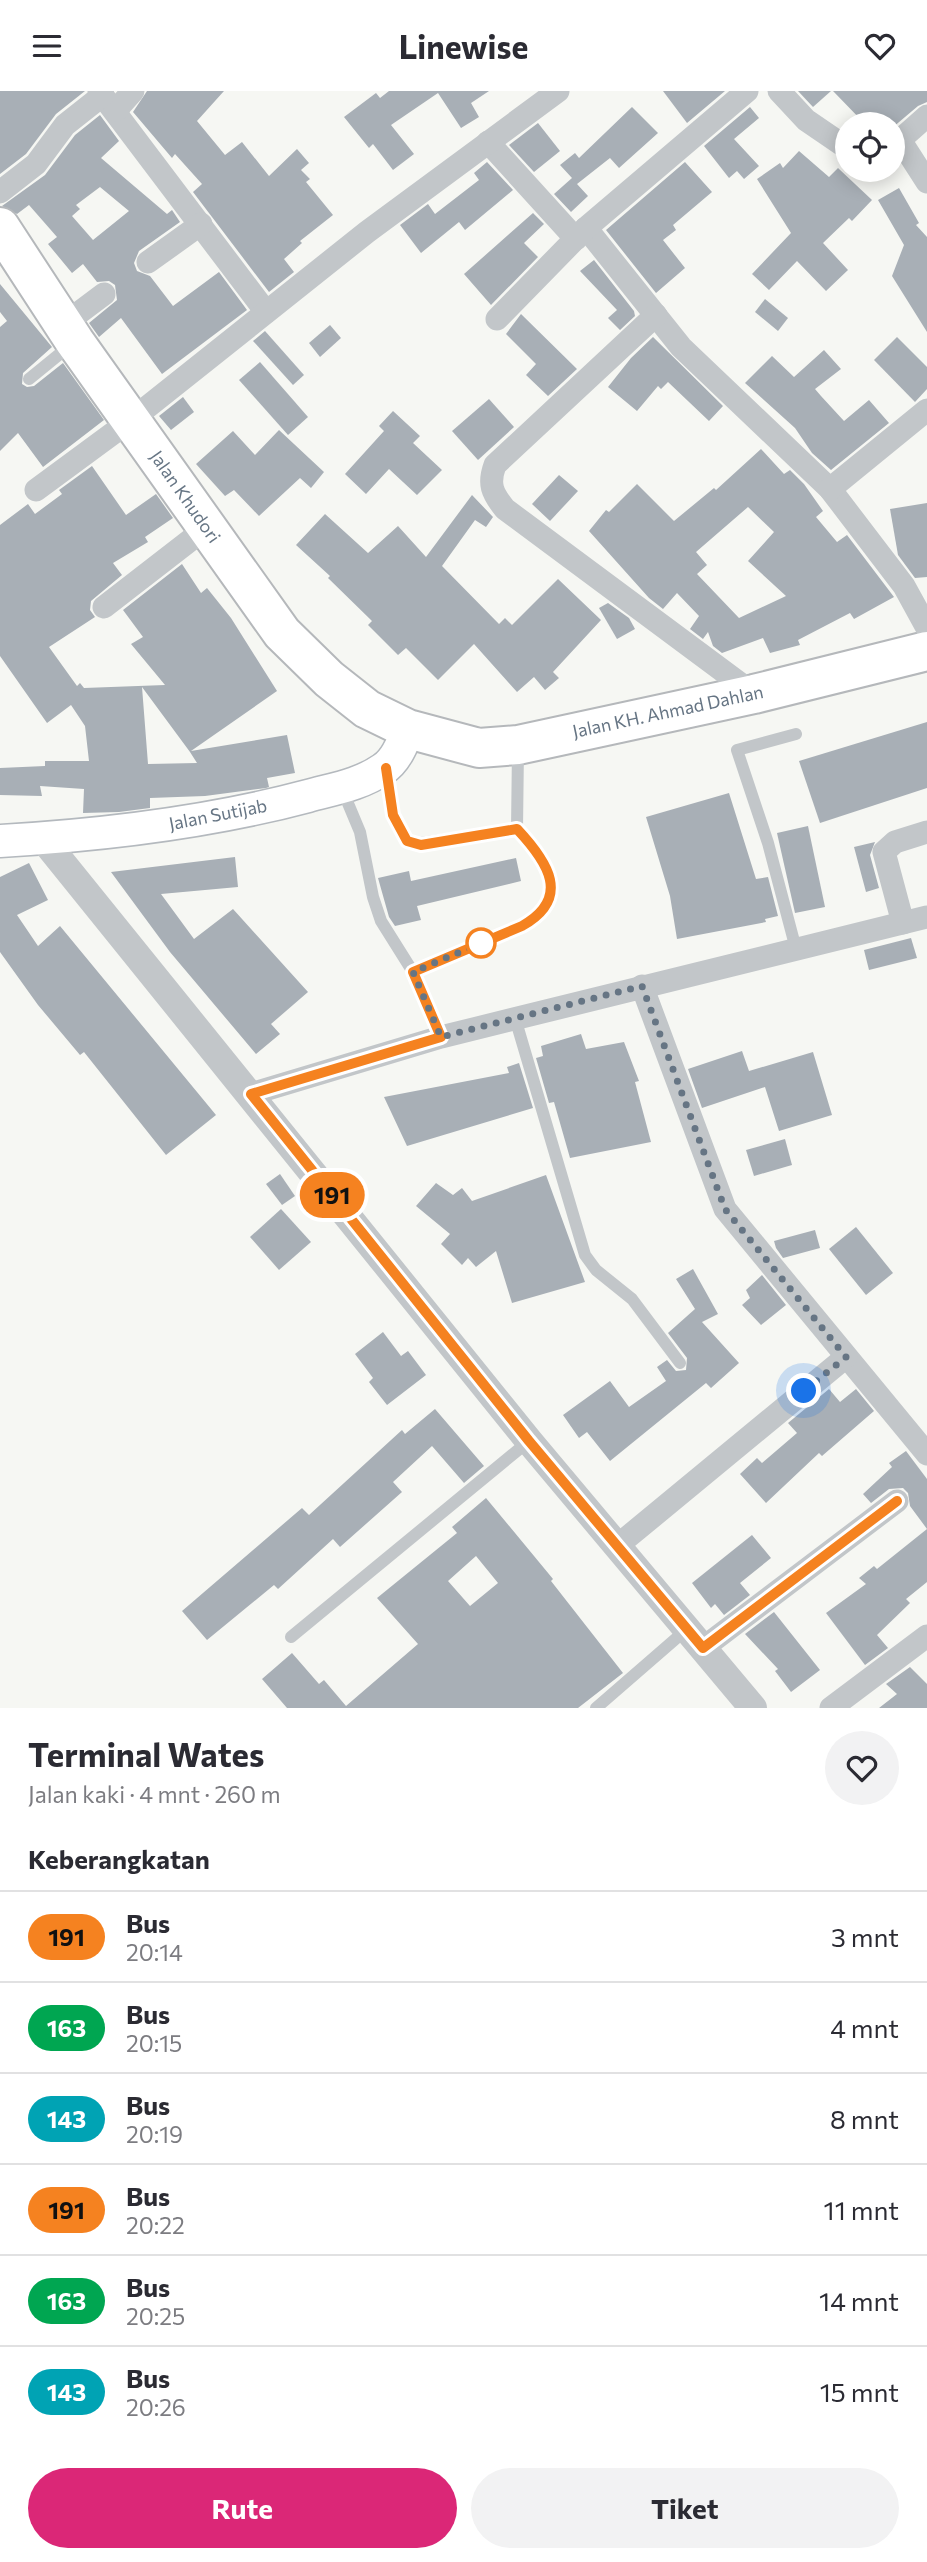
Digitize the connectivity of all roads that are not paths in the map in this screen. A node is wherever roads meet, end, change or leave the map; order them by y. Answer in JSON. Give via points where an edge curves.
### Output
{"nodes":[{"id":1,"x":133,"y":91,"type":"edge"},
{"id":2,"x":558,"y":91,"type":"edge"},
{"id":3,"x":747,"y":91,"type":"edge"},
{"id":4,"x":779,"y":91,"type":"edge"},
{"id":5,"x":106,"y":99,"type":"edge"},
{"id":6,"x":927,"y":115,"type":"edge"},
{"id":7,"x":905,"y":136,"type":"edge"},
{"id":8,"x":835,"y":140,"type":"edge"},
{"id":9,"x":488,"y":142,"type":"junction"},
{"id":10,"x":905,"y":155,"type":"edge"},
{"id":11,"x":927,"y":182,"type":"edge"},
{"id":12,"x":0,"y":192,"type":"edge"},
{"id":13,"x":201,"y":224,"type":"junction"},
{"id":14,"x":581,"y":234,"type":"junction"},
{"id":15,"x":5,"y":246,"type":"edge"},
{"id":16,"x":148,"y":261,"type":"dead end"},
{"id":17,"x":104,"y":294,"type":"dead end"},
{"id":18,"x":266,"y":312,"type":"junction"},
{"id":19,"x":656,"y":315,"type":"junction"},
{"id":20,"x":497,"y":319,"type":"dead end"},
{"id":21,"x":69,"y":333,"type":"junction"},
{"id":22,"x":29,"y":379,"type":"dead end"},
{"id":23,"x":927,"y":410,"type":"edge"},
{"id":24,"x":131,"y":420,"type":"junction"},
{"id":25,"x":830,"y":489,"type":"junction"},
{"id":26,"x":36,"y":490,"type":"dead end"},
{"id":27,"x":206,"y":528,"type":"junction"},
{"id":28,"x":104,"y":607,"type":"dead end"},
{"id":29,"x":927,"y":628,"type":"edge"},
{"id":30,"x":927,"y":651,"type":"edge"},
{"id":31,"x":754,"y":694,"type":"junction"},
{"id":32,"x":408,"y":729,"type":"junction"},
{"id":33,"x":796,"y":734,"type":"dead end"},
{"id":34,"x":518,"y":745,"type":"junction"},
{"id":35,"x":386,"y":768,"type":"junction"},
{"id":36,"x":342,"y":787,"type":"junction"},
{"id":37,"x":517,"y":829,"type":"junction"},
{"id":38,"x":927,"y":832,"type":"edge"},
{"id":39,"x":43,"y":839,"type":"junction"},
{"id":40,"x":0,"y":841,"type":"edge"},
{"id":41,"x":927,"y":917,"type":"edge"},
{"id":42,"x":902,"y":923,"type":"junction"},
{"id":43,"x":796,"y":949,"type":"junction"},
{"id":44,"x":413,"y":972,"type":"junction"},
{"id":45,"x":642,"y":986,"type":"junction"},
{"id":46,"x":515,"y":1018,"type":"junction"},
{"id":47,"x":441,"y":1037,"type":"junction"},
{"id":48,"x":251,"y":1094,"type":"junction"},
{"id":49,"x":846,"y":1357,"type":"junction"},
{"id":50,"x":680,"y":1363,"type":"dead end"},
{"id":51,"x":529,"y":1441,"type":"junction"},
{"id":52,"x":927,"y":1454,"type":"edge"},
{"id":53,"x":897,"y":1501,"type":"dead end"},
{"id":54,"x":618,"y":1546,"type":"junction"},
{"id":55,"x":927,"y":1636,"type":"edge"},
{"id":56,"x":291,"y":1637,"type":"dead end"},
{"id":57,"x":695,"y":1639,"type":"junction"},
{"id":58,"x":596,"y":1708,"type":"edge"},
{"id":59,"x":753,"y":1708,"type":"edge"},
{"id":60,"x":831,"y":1708,"type":"edge"}],
"edges":[{"from":1,"to":5,"type":"street"},
{"from":2,"to":9,"type":"street"},
{"from":3,"to":14,"type":"street"},
{"from":4,"to":8,"type":"street","via":[[806,120]]},
{"from":5,"to":12,"type":"street","via":[[65,125],[36,164]]},
{"from":5,"to":13,"type":"street"},
{"from":6,"to":7,"type":"street"},
{"from":9,"to":14,"type":"street"},
{"from":9,"to":18,"type":"street"},
{"from":10,"to":11,"type":"street"},
{"from":13,"to":16,"type":"street"},
{"from":13,"to":18,"type":"street"},
{"from":14,"to":19,"type":"street"},
{"from":14,"to":20,"type":"street"},
{"from":15,"to":21,"type":"highway","name":"Jalan Khudori"},
{"from":17,"to":21,"type":"street"},
{"from":18,"to":24,"type":"street"},
{"from":19,"to":25,"type":"street","via":[[681,347]]},
{"from":19,"to":31,"type":"street","via":[[495,465],[493,494],[505,509]]},
{"from":21,"to":22,"type":"lane"},
{"from":21,"to":24,"type":"highway","name":"Jalan Khudori"},
{"from":23,"to":25,"type":"street"},
{"from":24,"to":26,"type":"street"},
{"from":24,"to":27,"type":"highway","name":"Jalan Khudori"},
{"from":25,"to":29,"type":"street","via":[[904,586]]},
{"from":27,"to":28,"type":"street"},
{"from":27,"to":32,"type":"highway","name":"Jalan Khudori","via":[[282,633],[367,709]]},
{"from":30,"to":31,"type":"highway","name":"Jalan KH. Ahmad Dahlan"},
{"from":31,"to":34,"type":"highway","name":"Jalan KH. Ahmad Dahlan"},
{"from":32,"to":34,"type":"highway","name":"Jalan KH. Ahmad Dahlan","via":[[479,748]]},
{"from":32,"to":35,"type":"main road"},
{"from":33,"to":43,"type":"lane","via":[[737,750]]},
{"from":34,"to":37,"type":"lane"},
{"from":35,"to":36,"type":"main road","name":"Jalan Sutijab"},
{"from":35,"to":37,"type":"lane","via":[[397,826],[414,844]]},
{"from":36,"to":39,"type":"main road","name":"Jalan Sutijab","via":[[249,811],[157,827]]},
{"from":36,"to":44,"type":"lane","via":[[360,832],[382,921]]},
{"from":37,"to":44,"type":"lane","via":[[536,849],[547,870],[552,888],[548,906],[522,926]]},
{"from":38,"to":42,"type":"street","via":[[895,842],[884,852]]},
{"from":39,"to":40,"type":"main road","name":"Jalan Sutijab"},
{"from":39,"to":48,"type":"street"},
{"from":41,"to":42,"type":"street"},
{"from":42,"to":43,"type":"street"},
{"from":43,"to":45,"type":"street"},
{"from":44,"to":47,"type":"lane"},
{"from":45,"to":46,"type":"street"},
{"from":45,"to":49,"type":"street","via":[[725,1209]]},
{"from":46,"to":47,"type":"street"},
{"from":46,"to":50,"type":"lane","via":[[585,1255],[632,1299]]},
{"from":47,"to":48,"type":"street"},
{"from":48,"to":51,"type":"street"},
{"from":49,"to":52,"type":"street"},
{"from":49,"to":54,"type":"street"},
{"from":51,"to":54,"type":"street"},
{"from":51,"to":56,"type":"lane"},
{"from":53,"to":57,"type":"street"},
{"from":54,"to":57,"type":"street"},
{"from":55,"to":60,"type":"street"},
{"from":57,"to":58,"type":"lane"},
{"from":57,"to":59,"type":"street"}]}
